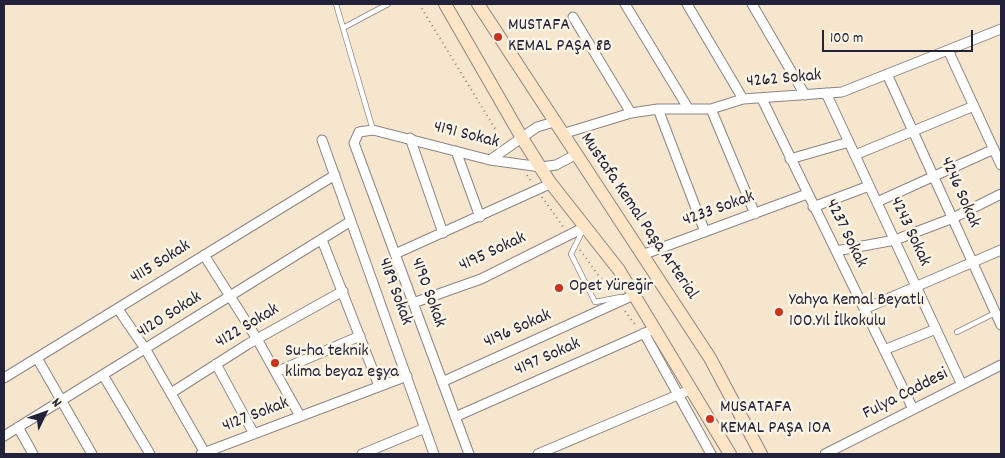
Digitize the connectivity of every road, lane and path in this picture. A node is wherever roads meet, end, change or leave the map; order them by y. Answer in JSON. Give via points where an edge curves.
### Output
{"nodes":[{"id":1,"x":336,"y":4,"type":"edge"},
{"id":2,"x":388,"y":4,"type":"edge"},
{"id":3,"x":446,"y":4,"type":"edge"},
{"id":4,"x":478,"y":4,"type":"edge"},
{"id":5,"x":625,"y":4,"type":"edge"},
{"id":6,"x":687,"y":4,"type":"edge"},
{"id":7,"x":752,"y":4,"type":"edge"},
{"id":8,"x":573,"y":17,"type":"dead end"},
{"id":9,"x":343,"y":28,"type":"junction"},
{"id":10,"x":1001,"y":30,"type":"edge"},
{"id":11,"x":948,"y":50,"type":"junction"},
{"id":12,"x":887,"y":74,"type":"junction"},
{"id":13,"x":826,"y":93,"type":"junction"},
{"id":14,"x":805,"y":95,"type":"junction"},
{"id":15,"x":743,"y":99,"type":"junction"},
{"id":16,"x":762,"y":99,"type":"junction"},
{"id":17,"x":974,"y":106,"type":"junction"},
{"id":18,"x":688,"y":108,"type":"junction"},
{"id":19,"x":658,"y":109,"type":"junction"},
{"id":20,"x":711,"y":109,"type":"junction"},
{"id":21,"x":631,"y":113,"type":"junction"},
{"id":22,"x":554,"y":122,"type":"junction"},
{"id":23,"x":373,"y":130,"type":"junction"},
{"id":24,"x":914,"y":132,"type":"junction"},
{"id":25,"x":562,"y":134,"type":"junction"},
{"id":26,"x":410,"y":138,"type":"junction"},
{"id":27,"x":522,"y":138,"type":"junction"},
{"id":28,"x":322,"y":140,"type":"dead end"},
{"id":29,"x":849,"y":142,"type":"junction"},
{"id":30,"x":994,"y":149,"type":"junction"},
{"id":31,"x":456,"y":151,"type":"junction"},
{"id":32,"x":575,"y":155,"type":"junction"},
{"id":33,"x":855,"y":155,"type":"junction"},
{"id":34,"x":790,"y":159,"type":"junction"},
{"id":35,"x":490,"y":160,"type":"junction"},
{"id":36,"x":1001,"y":165,"type":"edge"},
{"id":37,"x":541,"y":167,"type":"junction"},
{"id":38,"x":335,"y":175,"type":"junction"},
{"id":39,"x":933,"y":175,"type":"junction"},
{"id":40,"x":552,"y":184,"type":"junction"},
{"id":41,"x":869,"y":186,"type":"junction"},
{"id":42,"x":807,"y":194,"type":"junction"},
{"id":43,"x":1001,"y":194,"type":"edge"},
{"id":44,"x":877,"y":202,"type":"junction"},
{"id":45,"x":814,"y":207,"type":"junction"},
{"id":46,"x":755,"y":214,"type":"junction"},
{"id":47,"x":480,"y":217,"type":"junction"},
{"id":48,"x":952,"y":218,"type":"junction"},
{"id":49,"x":352,"y":222,"type":"junction"},
{"id":50,"x":585,"y":226,"type":"junction"},
{"id":51,"x":705,"y":232,"type":"junction"},
{"id":52,"x":443,"y":233,"type":"junction"},
{"id":53,"x":322,"y":240,"type":"junction"},
{"id":54,"x":895,"y":240,"type":"junction"},
{"id":55,"x":1001,"y":250,"type":"edge"},
{"id":56,"x":836,"y":251,"type":"junction"},
{"id":57,"x":395,"y":254,"type":"junction"},
{"id":58,"x":204,"y":255,"type":"junction"},
{"id":59,"x":642,"y":255,"type":"junction"},
{"id":60,"x":973,"y":262,"type":"junction"},
{"id":61,"x":916,"y":286,"type":"junction"},
{"id":62,"x":343,"y":291,"type":"junction"},
{"id":63,"x":634,"y":295,"type":"junction"},
{"id":64,"x":231,"y":297,"type":"junction"},
{"id":65,"x":413,"y":303,"type":"junction"},
{"id":66,"x":118,"y":309,"type":"junction"},
{"id":67,"x":864,"y":309,"type":"junction"},
{"id":68,"x":998,"y":312,"type":"edge"},
{"id":69,"x":1001,"y":325,"type":"edge"},
{"id":70,"x":936,"y":329,"type":"junction"},
{"id":71,"x":649,"y":331,"type":"junction"},
{"id":72,"x":957,"y":332,"type":"dead end"},
{"id":73,"x":360,"y":336,"type":"junction"},
{"id":74,"x":257,"y":339,"type":"junction"},
{"id":75,"x":146,"y":350,"type":"junction"},
{"id":76,"x":884,"y":350,"type":"junction"},
{"id":77,"x":37,"y":358,"type":"junction"},
{"id":78,"x":216,"y":364,"type":"junction"},
{"id":79,"x":1001,"y":365,"type":"edge"},
{"id":80,"x":276,"y":372,"type":"junction"},
{"id":81,"x":104,"y":375,"type":"junction"},
{"id":82,"x":407,"y":376,"type":"junction"},
{"id":83,"x":4,"y":378,"type":"edge"},
{"id":84,"x":442,"y":382,"type":"junction"},
{"id":85,"x":962,"y":385,"type":"junction"},
{"id":86,"x":379,"y":386,"type":"junction"},
{"id":87,"x":692,"y":389,"type":"junction"},
{"id":88,"x":171,"y":393,"type":"junction"},
{"id":89,"x":678,"y":395,"type":"junction"},
{"id":90,"x":61,"y":401,"type":"junction"},
{"id":91,"x":913,"y":409,"type":"junction"},
{"id":92,"x":300,"y":416,"type":"junction"},
{"id":93,"x":455,"y":417,"type":"junction"},
{"id":94,"x":18,"y":427,"type":"junction"},
{"id":95,"x":425,"y":428,"type":"junction"},
{"id":96,"x":254,"y":434,"type":"junction"},
{"id":97,"x":4,"y":436,"type":"edge"},
{"id":98,"x":728,"y":450,"type":"edge"},
{"id":99,"x":203,"y":453,"type":"edge"},
{"id":100,"x":34,"y":454,"type":"edge"},
{"id":101,"x":92,"y":454,"type":"edge"},
{"id":102,"x":150,"y":454,"type":"edge"},
{"id":103,"x":362,"y":454,"type":"edge"},
{"id":104,"x":434,"y":454,"type":"edge"},
{"id":105,"x":469,"y":454,"type":"edge"},
{"id":106,"x":538,"y":454,"type":"edge"},
{"id":107,"x":710,"y":454,"type":"edge"},
{"id":108,"x":761,"y":454,"type":"edge"},
{"id":109,"x":824,"y":454,"type":"edge"}],
"edges":[{"from":1,"to":9,"type":"lane"},
{"from":2,"to":9,"type":"lane"},
{"from":3,"to":27,"type":"main road"},
{"from":4,"to":22,"type":"main road","name":"Mustafa Kemal Paşa Arterial"},
{"from":5,"to":18,"type":"street"},
{"from":6,"to":15,"type":"street"},
{"from":7,"to":14,"type":"street"},
{"from":8,"to":21,"type":"street"},
{"from":9,"to":23,"type":"lane"},
{"from":10,"to":11,"type":"street","name":"4262 Sokak"},
{"from":11,"to":12,"type":"street","name":"4262 Sokak"},
{"from":11,"to":17,"type":"street"},
{"from":12,"to":13,"type":"street","name":"4262 Sokak","via":[[842,92]]},
{"from":12,"to":24,"type":"street","name":"4246 Sokak"},
{"from":13,"to":14,"type":"street","name":"4262 Sokak"},
{"from":13,"to":29,"type":"street","name":"4243 Sokak"},
{"from":14,"to":16,"type":"street","name":"4262 Sokak"},
{"from":15,"to":16,"type":"street","name":"4262 Sokak"},
{"from":15,"to":20,"type":"street","name":"4262 Sokak"},
{"from":16,"to":34,"type":"street","name":"4237 Sokak"},
{"from":17,"to":24,"type":"street"},
{"from":17,"to":30,"type":"street"},
{"from":18,"to":19,"type":"street","name":"4262 Sokak"},
{"from":18,"to":20,"type":"street","name":"4262 Sokak"},
{"from":19,"to":21,"type":"street","name":"4262 Sokak"},
{"from":19,"to":51,"type":"street"},
{"from":20,"to":46,"type":"street"},
{"from":21,"to":25,"type":"street","name":"4262 Sokak"},
{"from":22,"to":25,"type":"main road","name":"Mustafa Kemal Paşa Arterial"},
{"from":22,"to":27,"type":"street","via":[[537,127]]},
{"from":23,"to":26,"type":"street","name":"4191 Sokak"},
{"from":23,"to":57,"type":"street","name":"4190 Sokak","via":[[359,132],[354,143]]},
{"from":24,"to":33,"type":"street"},
{"from":24,"to":39,"type":"street","name":"4246 Sokak"},
{"from":25,"to":32,"type":"main road","name":"Mustafa Kemal Paşa Arterial"},
{"from":26,"to":31,"type":"street","name":"4191 Sokak"},
{"from":26,"to":52,"type":"street"},
{"from":27,"to":35,"type":"street"},
{"from":27,"to":37,"type":"main road"},
{"from":28,"to":38,"type":"street","name":"4189 Sokak"},
{"from":29,"to":33,"type":"street","name":"4243 Sokak"},
{"from":29,"to":34,"type":"street"},
{"from":30,"to":36,"type":"street"},
{"from":30,"to":39,"type":"street"},
{"from":31,"to":35,"type":"street","name":"4191 Sokak"},
{"from":31,"to":47,"type":"street"},
{"from":32,"to":37,"type":"street","name":"4191 Sokak","via":[[556,165]]},
{"from":32,"to":59,"type":"main road","name":"Mustafa Kemal Paşa Arterial"},
{"from":33,"to":41,"type":"street","name":"4243 Sokak"},
{"from":34,"to":42,"type":"street","name":"4237 Sokak"},
{"from":35,"to":37,"type":"street","name":"4191 Sokak"},
{"from":37,"to":40,"type":"main road"},
{"from":38,"to":49,"type":"street","name":"4189 Sokak"},
{"from":38,"to":58,"type":"street","name":"4115 Sokak"},
{"from":39,"to":44,"type":"street"},
{"from":39,"to":48,"type":"street","name":"4246 Sokak"},
{"from":40,"to":47,"type":"street"},
{"from":40,"to":50,"type":"main road"},
{"from":41,"to":44,"type":"street","name":"4243 Sokak"},
{"from":41,"to":45,"type":"street"},
{"from":42,"to":45,"type":"street","name":"4237 Sokak"},
{"from":42,"to":46,"type":"street","name":"4233 Sokak"},
{"from":43,"to":48,"type":"street"},
{"from":44,"to":54,"type":"street","name":"4243 Sokak"},
{"from":45,"to":56,"type":"street","name":"4237 Sokak"},
{"from":46,"to":51,"type":"street","name":"4233 Sokak"},
{"from":47,"to":52,"type":"street"},
{"from":48,"to":54,"type":"street"},
{"from":48,"to":60,"type":"street","name":"4246 Sokak"},
{"from":49,"to":53,"type":"street","name":"4120 Sokak"},
{"from":49,"to":82,"type":"street","name":"4189 Sokak"},
{"from":50,"to":63,"type":"main road"},
{"from":50,"to":63,"type":"lane","via":[[571,254],[596,302]]},
{"from":50,"to":65,"type":"street","name":"4195 Sokak","via":[[481,279]]},
{"from":51,"to":59,"type":"street","name":"4233 Sokak"},
{"from":52,"to":57,"type":"street"},
{"from":53,"to":62,"type":"street"},
{"from":53,"to":64,"type":"street","name":"4120 Sokak"},
{"from":54,"to":56,"type":"street"},
{"from":54,"to":61,"type":"street","name":"4243 Sokak"},
{"from":55,"to":60,"type":"street"},
{"from":56,"to":67,"type":"street","name":"4237 Sokak"},
{"from":57,"to":65,"type":"street","name":"4190 Sokak"},
{"from":58,"to":64,"type":"street"},
{"from":58,"to":66,"type":"street","name":"4115 Sokak"},
{"from":59,"to":108,"type":"main road","name":"Mustafa Kemal Paşa Arterial","via":[[710,358]]},
{"from":60,"to":61,"type":"street"},
{"from":60,"to":68,"type":"street","name":"4246 Sokak"},
{"from":61,"to":67,"type":"street"},
{"from":61,"to":70,"type":"street","name":"4243 Sokak"},
{"from":62,"to":73,"type":"street"},
{"from":62,"to":74,"type":"street","name":"4122 Sokak"},
{"from":63,"to":71,"type":"main road"},
{"from":63,"to":84,"type":"street","name":"4196 Sokak"},
{"from":64,"to":74,"type":"street"},
{"from":64,"to":75,"type":"street","name":"4120 Sokak"},
{"from":65,"to":84,"type":"street","name":"4190 Sokak"},
{"from":66,"to":75,"type":"street"},
{"from":66,"to":77,"type":"street","name":"4115 Sokak"},
{"from":67,"to":76,"type":"street","name":"4237 Sokak"},
{"from":68,"to":69,"type":"street","name":"4246 Sokak"},
{"from":68,"to":72,"type":"lane"},
{"from":70,"to":76,"type":"street"},
{"from":70,"to":85,"type":"street","name":"4243 Sokak"},
{"from":71,"to":87,"type":"main road"},
{"from":71,"to":89,"type":"street"},
{"from":71,"to":93,"type":"street","name":"4197 Sokak"},
{"from":73,"to":80,"type":"street"},
{"from":73,"to":86,"type":"street"},
{"from":74,"to":78,"type":"street","name":"4122 Sokak"},
{"from":74,"to":80,"type":"street"},
{"from":75,"to":81,"type":"street","name":"4120 Sokak"},
{"from":75,"to":88,"type":"street"},
{"from":76,"to":91,"type":"street","name":"4237 Sokak"},
{"from":77,"to":83,"type":"street","name":"4115 Sokak"},
{"from":77,"to":90,"type":"street"},
{"from":78,"to":88,"type":"street","name":"4122 Sokak"},
{"from":78,"to":96,"type":"street"},
{"from":79,"to":85,"type":"street","name":"Fulya Caddesi"},
{"from":80,"to":92,"type":"street"},
{"from":81,"to":90,"type":"street","name":"4120 Sokak"},
{"from":81,"to":102,"type":"street"},
{"from":82,"to":86,"type":"street","name":"4127 Sokak"},
{"from":82,"to":95,"type":"street","name":"4189 Sokak"},
{"from":84,"to":93,"type":"street","name":"4190 Sokak"},
{"from":85,"to":91,"type":"street","name":"Fulya Caddesi"},
{"from":86,"to":92,"type":"street","name":"4127 Sokak"},
{"from":87,"to":89,"type":"street"},
{"from":87,"to":98,"type":"main road"},
{"from":88,"to":99,"type":"street"},
{"from":89,"to":106,"type":"street"},
{"from":89,"to":107,"type":"street"},
{"from":90,"to":94,"type":"street","name":"4120 Sokak"},
{"from":90,"to":101,"type":"street"},
{"from":91,"to":109,"type":"street","name":"Fulya Caddesi"},
{"from":92,"to":96,"type":"street","name":"4127 Sokak"},
{"from":93,"to":105,"type":"street","name":"4190 Sokak"},
{"from":94,"to":97,"type":"street","name":"4120 Sokak"},
{"from":94,"to":100,"type":"street"},
{"from":95,"to":103,"type":"street"},
{"from":95,"to":104,"type":"street","name":"4189 Sokak"},
{"from":96,"to":99,"type":"street","name":"4127 Sokak"},
{"from":98,"to":107,"type":"street"}]}
